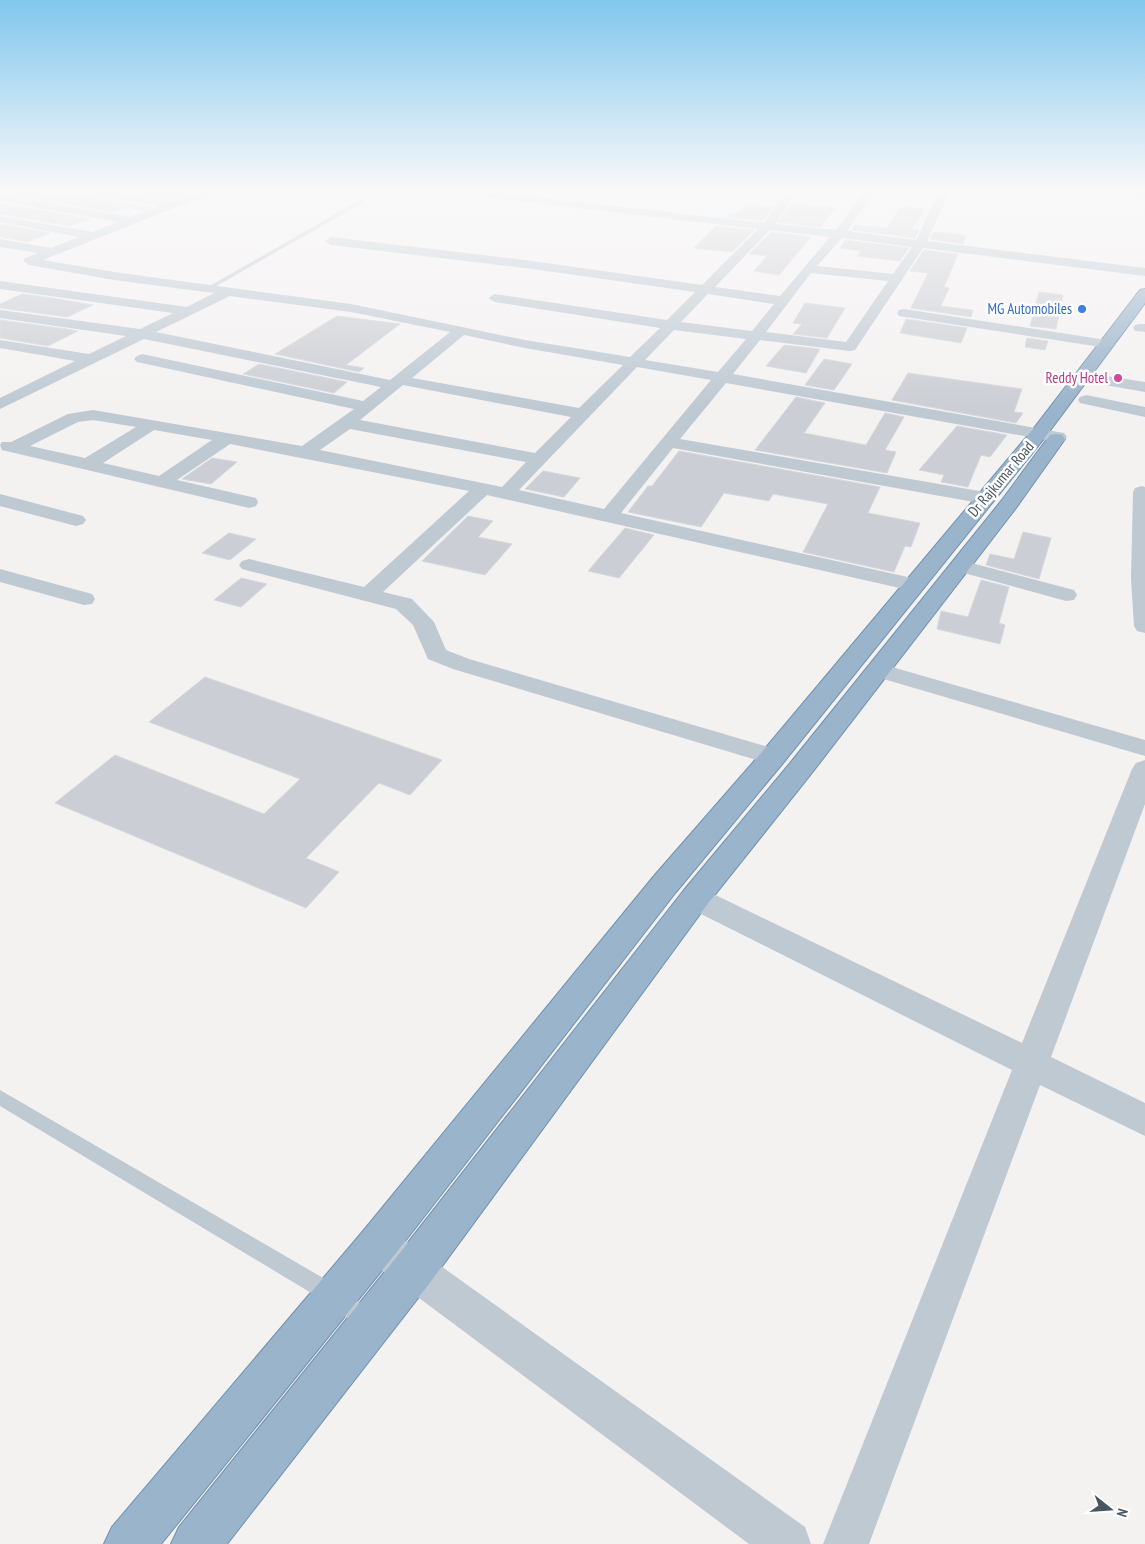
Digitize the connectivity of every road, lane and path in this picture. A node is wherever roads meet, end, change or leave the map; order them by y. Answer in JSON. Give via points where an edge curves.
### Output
{"nodes":[{"id":1,"x":34,"y":262,"type":"edge"},
{"id":2,"x":255,"y":262,"type":"edge"},
{"id":3,"x":509,"y":262,"type":"edge"},
{"id":4,"x":732,"y":262,"type":"edge"},
{"id":5,"x":813,"y":262,"type":"edge"},
{"id":6,"x":908,"y":262,"type":"edge"},
{"id":7,"x":1065,"y":262,"type":"edge"},
{"id":8,"x":27,"y":266,"type":"junction"},
{"id":9,"x":808,"y":268,"type":"junction"},
{"id":10,"x":1145,"y":272,"type":"edge"},
{"id":11,"x":897,"y":278,"type":"junction"},
{"id":12,"x":0,"y":281,"type":"edge"},
{"id":13,"x":0,"y":285,"type":"edge"},
{"id":14,"x":209,"y":288,"type":"junction"},
{"id":15,"x":704,"y":290,"type":"junction"},
{"id":16,"x":229,"y":291,"type":"junction"},
{"id":17,"x":1145,"y":293,"type":"edge"},
{"id":18,"x":496,"y":298,"type":"dead end"},
{"id":19,"x":783,"y":301,"type":"junction"},
{"id":20,"x":189,"y":311,"type":"junction"},
{"id":21,"x":904,"y":313,"type":"dead end"},
{"id":22,"x":0,"y":314,"type":"edge"},
{"id":23,"x":670,"y":325,"type":"junction"},
{"id":24,"x":1143,"y":325,"type":"edge"},
{"id":25,"x":461,"y":330,"type":"junction"},
{"id":26,"x":142,"y":334,"type":"junction"},
{"id":27,"x":755,"y":336,"type":"junction"},
{"id":28,"x":0,"y":344,"type":"edge"},
{"id":29,"x":1107,"y":344,"type":"junction"},
{"id":30,"x":91,"y":359,"type":"junction"},
{"id":31,"x":142,"y":359,"type":"dead end"},
{"id":32,"x":634,"y":362,"type":"junction"},
{"id":33,"x":721,"y":377,"type":"junction"},
{"id":34,"x":1100,"y":380,"type":"junction"},
{"id":35,"x":396,"y":383,"type":"junction"},
{"id":36,"x":1145,"y":388,"type":"edge"},
{"id":37,"x":3,"y":400,"type":"edge"},
{"id":38,"x":1086,"y":400,"type":"junction"},
{"id":39,"x":366,"y":407,"type":"junction"},
{"id":40,"x":1145,"y":412,"type":"edge"},
{"id":41,"x":583,"y":414,"type":"junction"},
{"id":42,"x":347,"y":423,"type":"junction"},
{"id":43,"x":152,"y":425,"type":"junction"},
{"id":44,"x":1049,"y":435,"type":"junction"},
{"id":45,"x":227,"y":438,"type":"junction"},
{"id":46,"x":668,"y":442,"type":"junction"},
{"id":47,"x":7,"y":445,"type":"edge"},
{"id":48,"x":306,"y":452,"type":"junction"},
{"id":49,"x":539,"y":459,"type":"junction"},
{"id":50,"x":88,"y":464,"type":"junction"},
{"id":51,"x":162,"y":482,"type":"junction"},
{"id":52,"x":483,"y":488,"type":"junction"},
{"id":53,"x":506,"y":493,"type":"junction"},
{"id":54,"x":1145,"y":493,"type":"edge"},
{"id":55,"x":985,"y":498,"type":"junction"},
{"id":56,"x":0,"y":500,"type":"edge"},
{"id":57,"x":249,"y":502,"type":"dead end"},
{"id":58,"x":608,"y":516,"type":"junction"},
{"id":59,"x":76,"y":520,"type":"dead end"},
{"id":60,"x":249,"y":565,"type":"dead end"},
{"id":61,"x":960,"y":566,"type":"junction"},
{"id":62,"x":0,"y":575,"type":"edge"},
{"id":63,"x":912,"y":585,"type":"junction"},
{"id":64,"x":368,"y":595,"type":"junction"},
{"id":65,"x":1066,"y":595,"type":"dead end"},
{"id":66,"x":84,"y":599,"type":"dead end"},
{"id":67,"x":1145,"y":626,"type":"edge"},
{"id":68,"x":865,"y":665,"type":"junction"},
{"id":69,"x":1145,"y":748,"type":"edge"},
{"id":70,"x":773,"y":758,"type":"junction"},
{"id":71,"x":1145,"y":769,"type":"edge"},
{"id":72,"x":695,"y":898,"type":"junction"},
{"id":73,"x":1030,"y":1064,"type":"junction"},
{"id":74,"x":0,"y":1097,"type":"edge"},
{"id":75,"x":1145,"y":1120,"type":"edge"},
{"id":76,"x":378,"y":1244,"type":"junction"},
{"id":77,"x":414,"y":1269,"type":"junction"},
{"id":78,"x":334,"y":1296,"type":"junction"},
{"id":79,"x":370,"y":1324,"type":"junction"},
{"id":80,"x":129,"y":1544,"type":"edge"},
{"id":81,"x":196,"y":1544,"type":"edge"},
{"id":82,"x":788,"y":1544,"type":"edge"},
{"id":83,"x":846,"y":1544,"type":"edge"}],
"edges":[{"from":1,"to":8,"type":"street"},
{"from":2,"to":14,"type":"lane"},
{"from":3,"to":15,"type":"street"},
{"from":4,"to":15,"type":"street"},
{"from":5,"to":9,"type":"street"},
{"from":6,"to":11,"type":"street"},
{"from":7,"to":10,"type":"street"},
{"from":8,"to":12,"type":"street"},
{"from":8,"to":14,"type":"street"},
{"from":9,"to":11,"type":"street"},
{"from":9,"to":19,"type":"street"},
{"from":11,"to":27,"type":"street","via":[[850,347]]},
{"from":13,"to":20,"type":"street"},
{"from":14,"to":16,"type":"street"},
{"from":15,"to":19,"type":"street"},
{"from":15,"to":23,"type":"street"},
{"from":16,"to":20,"type":"street"},
{"from":16,"to":25,"type":"street","via":[[351,308]]},
{"from":17,"to":29,"type":"highway","name":"Dr Rajkumar Road"},
{"from":18,"to":23,"type":"street"},
{"from":19,"to":27,"type":"street"},
{"from":20,"to":26,"type":"street"},
{"from":21,"to":29,"type":"street"},
{"from":22,"to":26,"type":"street"},
{"from":23,"to":27,"type":"street"},
{"from":23,"to":32,"type":"street"},
{"from":24,"to":34,"type":"highway","name":"Dr Rajkumar Road"},
{"from":25,"to":32,"type":"street"},
{"from":25,"to":35,"type":"street"},
{"from":26,"to":30,"type":"street"},
{"from":26,"to":35,"type":"street"},
{"from":27,"to":33,"type":"street"},
{"from":28,"to":30,"type":"street"},
{"from":29,"to":44,"type":"highway","name":"Dr Rajkumar Road"},
{"from":30,"to":37,"type":"street"},
{"from":31,"to":39,"type":"street"},
{"from":32,"to":33,"type":"street"},
{"from":32,"to":41,"type":"street"},
{"from":33,"to":44,"type":"street"},
{"from":33,"to":46,"type":"street"},
{"from":34,"to":36,"type":"street"},
{"from":34,"to":38,"type":"highway","name":"Dr Rajkumar Road"},
{"from":35,"to":39,"type":"street"},
{"from":35,"to":41,"type":"street"},
{"from":38,"to":40,"type":"street"},
{"from":38,"to":44,"type":"highway","name":"Dr Rajkumar Road"},
{"from":39,"to":42,"type":"street"},
{"from":41,"to":49,"type":"street"},
{"from":42,"to":48,"type":"street"},
{"from":42,"to":49,"type":"street"},
{"from":43,"to":45,"type":"street"},
{"from":43,"to":47,"type":"street","via":[[82,415]]},
{"from":43,"to":50,"type":"street"},
{"from":44,"to":55,"type":"highway","name":"Dr Rajkumar Road"},
{"from":44,"to":61,"type":"highway","name":"Dr Rajkumar Road"},
{"from":45,"to":48,"type":"street"},
{"from":45,"to":51,"type":"street"},
{"from":46,"to":55,"type":"street"},
{"from":46,"to":58,"type":"street"},
{"from":47,"to":50,"type":"street"},
{"from":48,"to":52,"type":"street"},
{"from":49,"to":53,"type":"street"},
{"from":50,"to":51,"type":"street"},
{"from":51,"to":57,"type":"street"},
{"from":52,"to":53,"type":"street"},
{"from":52,"to":64,"type":"street"},
{"from":53,"to":58,"type":"street"},
{"from":54,"to":67,"type":"street","via":[[1142,492]]},
{"from":55,"to":63,"type":"highway","name":"Dr Rajkumar Road"},
{"from":56,"to":59,"type":"street"},
{"from":58,"to":63,"type":"street"},
{"from":60,"to":64,"type":"street"},
{"from":61,"to":65,"type":"street"},
{"from":61,"to":68,"type":"highway","name":"Dr Rajkumar Road"},
{"from":62,"to":66,"type":"street"},
{"from":63,"to":68,"type":"highway","name":"Dr Rajkumar Road"},
{"from":64,"to":70,"type":"street","via":[[404,604],[423,622],[436,654],[444,658]]},
{"from":68,"to":69,"type":"street"},
{"from":68,"to":70,"type":"highway"},
{"from":68,"to":72,"type":"highway","via":[[801,768]]},
{"from":70,"to":76,"type":"highway","via":[[665,884]]},
{"from":71,"to":73,"type":"street"},
{"from":72,"to":73,"type":"street"},
{"from":72,"to":77,"type":"highway"},
{"from":73,"to":75,"type":"street"},
{"from":73,"to":83,"type":"street"},
{"from":74,"to":78,"type":"lane"},
{"from":76,"to":77,"type":"street"},
{"from":76,"to":78,"type":"highway"},
{"from":77,"to":79,"type":"highway"},
{"from":77,"to":82,"type":"street"},
{"from":78,"to":79,"type":"lane"},
{"from":78,"to":80,"type":"highway"},
{"from":79,"to":81,"type":"highway"}]}
